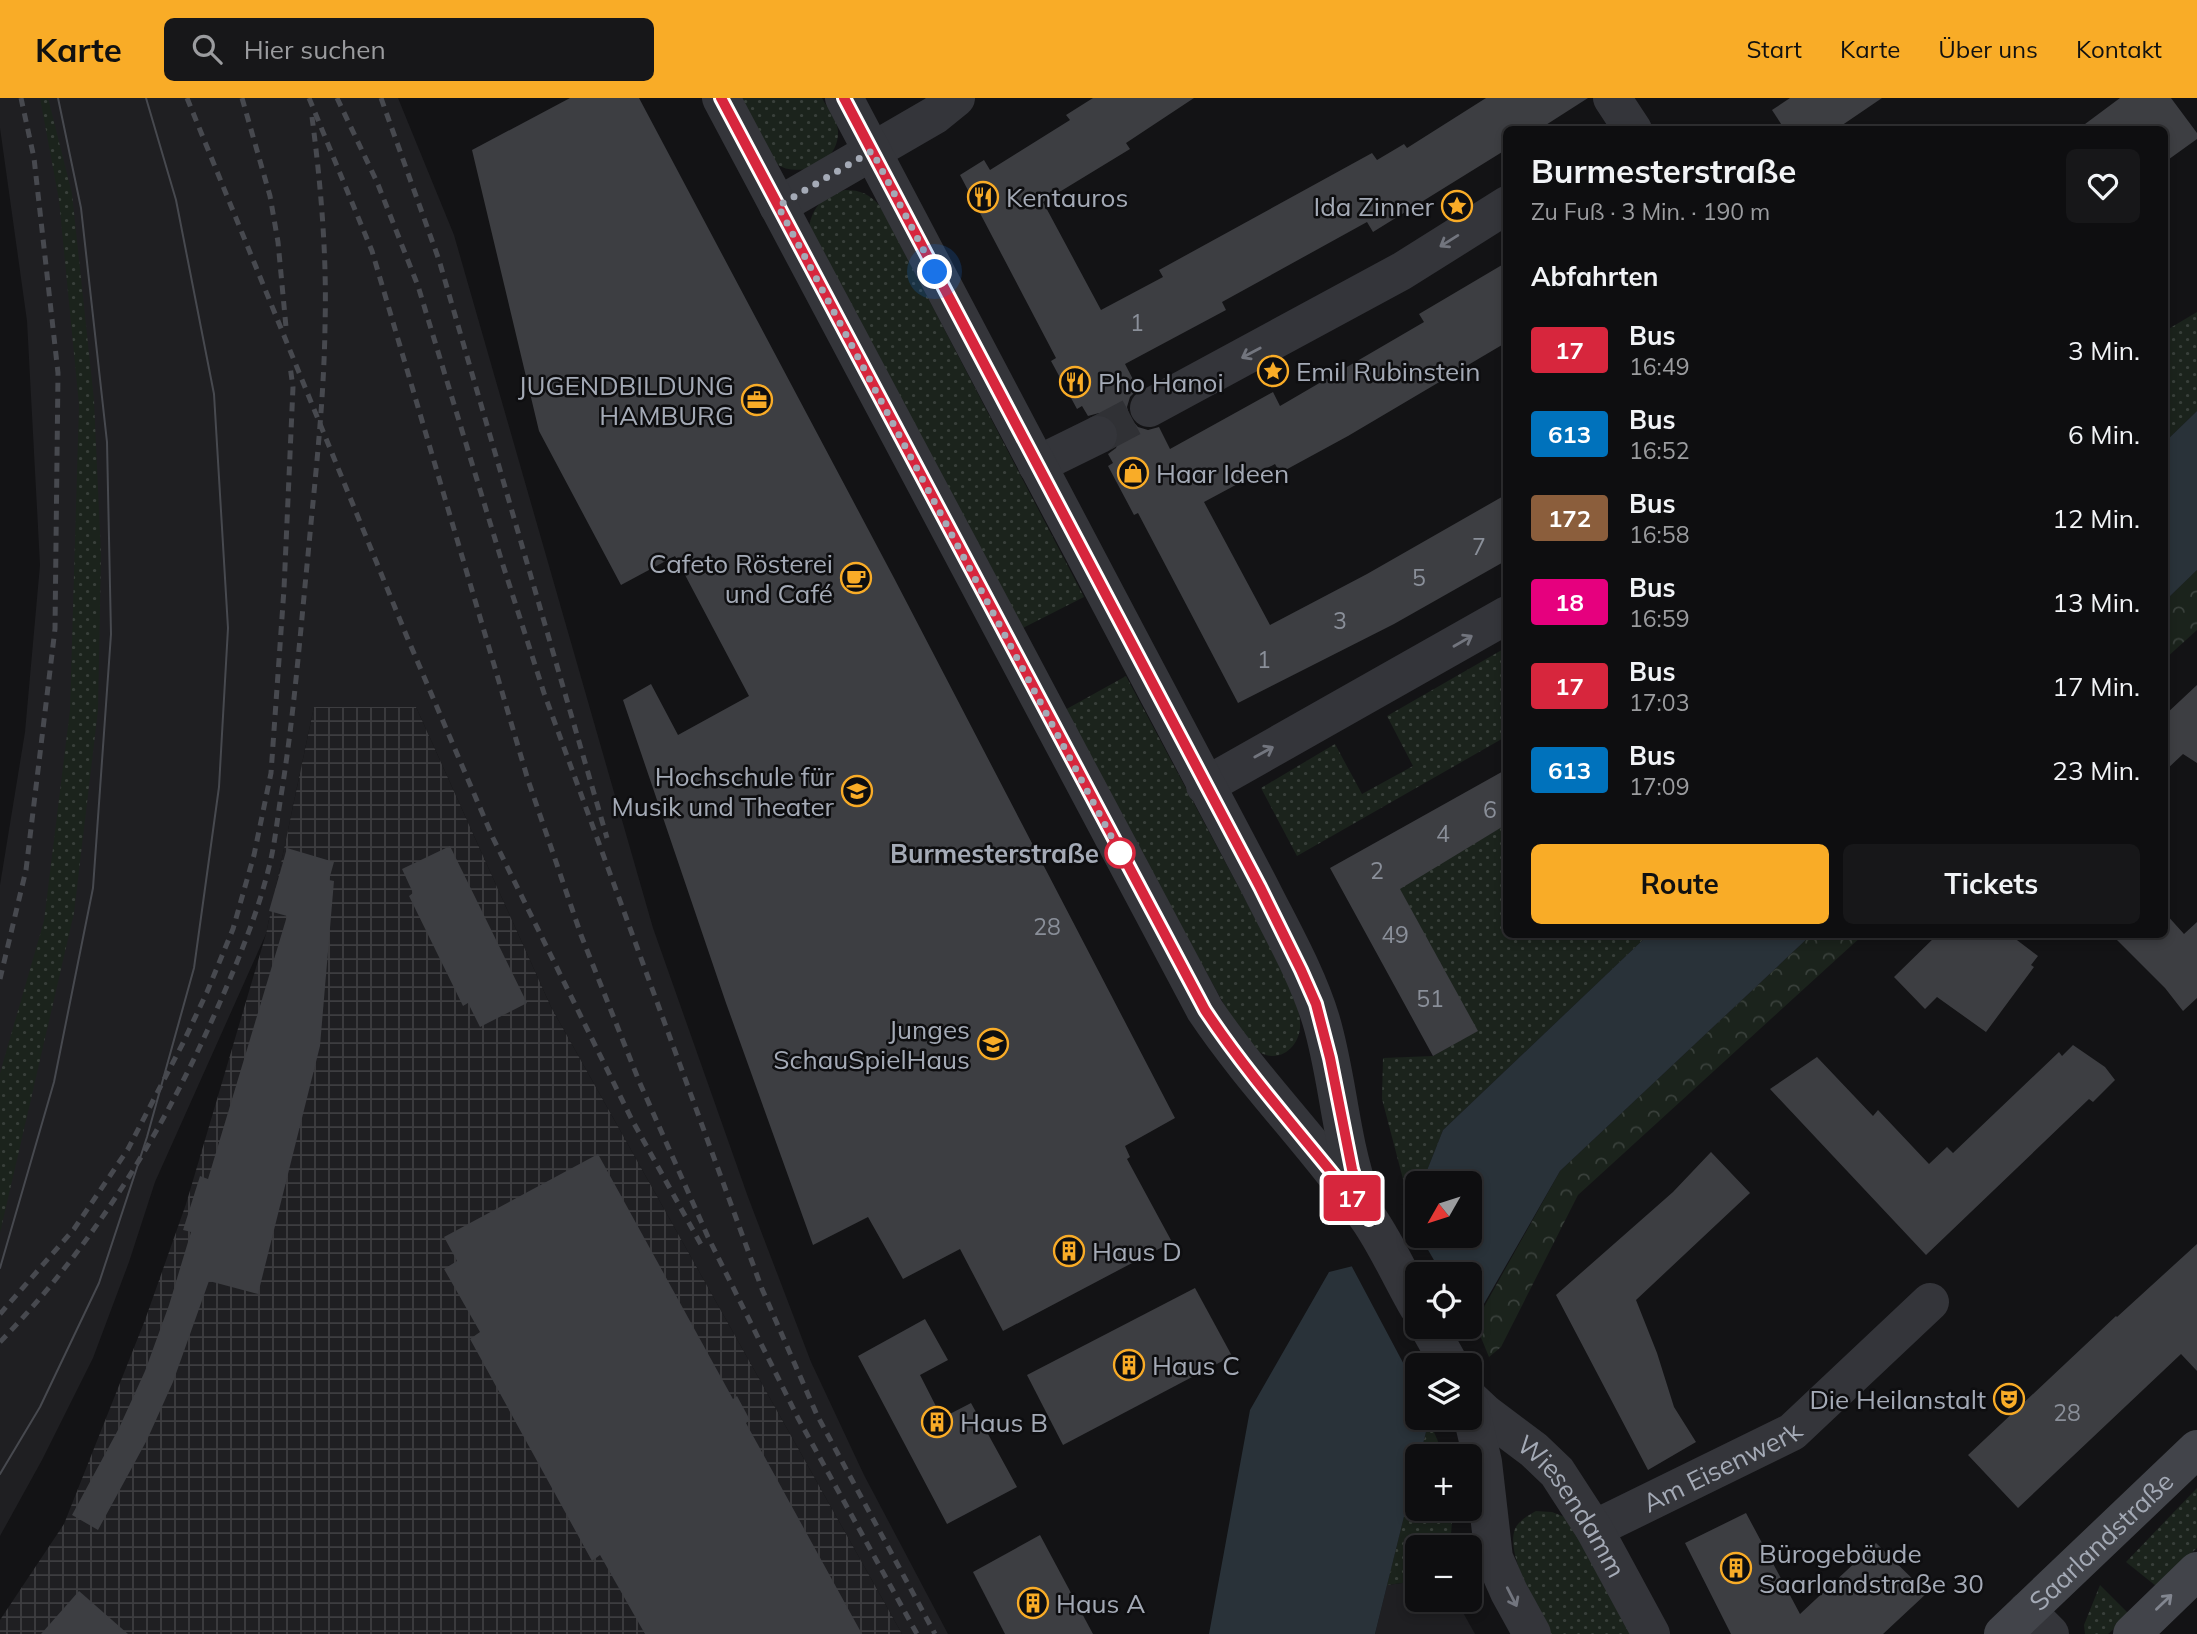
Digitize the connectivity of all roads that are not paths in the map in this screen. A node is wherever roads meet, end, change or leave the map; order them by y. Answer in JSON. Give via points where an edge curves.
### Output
{"nodes":[{"id":1,"x":721,"y":98,"type":"edge"},
{"id":2,"x":844,"y":98,"type":"edge"},
{"id":3,"x":956,"y":98,"type":"edge"},
{"id":4,"x":872,"y":151,"type":"junction"},
{"id":5,"x":778,"y":206,"type":"junction"},
{"id":6,"x":1503,"y":208,"type":"edge"},
{"id":7,"x":1149,"y":408,"type":"tunnel mouth"},
{"id":8,"x":1098,"y":435,"type":"tunnel mouth"},
{"id":9,"x":1037,"y":465,"type":"junction"},
{"id":10,"x":1503,"y":617,"type":"edge"},
{"id":11,"x":1205,"y":786,"type":"junction"},
{"id":12,"x":1369,"y":1219,"type":"junction"},
{"id":13,"x":1405,"y":1284,"type":"edge"},
{"id":14,"x":1930,"y":1303,"type":"dead end"},
{"id":15,"x":1482,"y":1410,"type":"edge"},
{"id":16,"x":1475,"y":1430,"type":"edge"},
{"id":17,"x":2197,"y":1449,"type":"edge"},
{"id":18,"x":1594,"y":1530,"type":"junction"},
{"id":19,"x":2197,"y":1571,"type":"edge"},
{"id":20,"x":2027,"y":1626,"type":"edge"},
{"id":21,"x":1532,"y":1634,"type":"edge"},
{"id":22,"x":1651,"y":1634,"type":"edge"},
{"id":23,"x":2132,"y":1634,"type":"edge"}],
"edges":[{"from":1,"to":5,"type":"street"},
{"from":2,"to":4,"type":"street"},
{"from":3,"to":4,"type":"street"},
{"from":4,"to":5,"type":"street"},
{"from":4,"to":9,"type":"street"},
{"from":5,"to":12,"type":"street","via":[[1205,1010]]},
{"from":6,"to":7,"type":"street","one_way":true,"via":[[1402,271]]},
{"from":8,"to":9,"type":"street"},
{"from":9,"to":11,"type":"street"},
{"from":11,"to":10,"type":"street","one_way":true},
{"from":11,"to":12,"type":"street","via":[[1314,998],[1352,1169]]},
{"from":12,"to":13,"type":"street"},
{"from":14,"to":18,"type":"street","name":"Am Eisenwerk","via":[[1792,1432]]},
{"from":15,"to":18,"type":"street","name":"Wiesendamm","via":[[1557,1472]]},
{"from":16,"to":21,"type":"street","name":"Wiesendamm","one_way":true,"via":[[1494,1558]]},
{"from":17,"to":20,"type":"main road","name":"Saarlandstraße"},
{"from":18,"to":22,"type":"street","name":"Wiesendamm"},
{"from":23,"to":19,"type":"main road","one_way":true}]}
